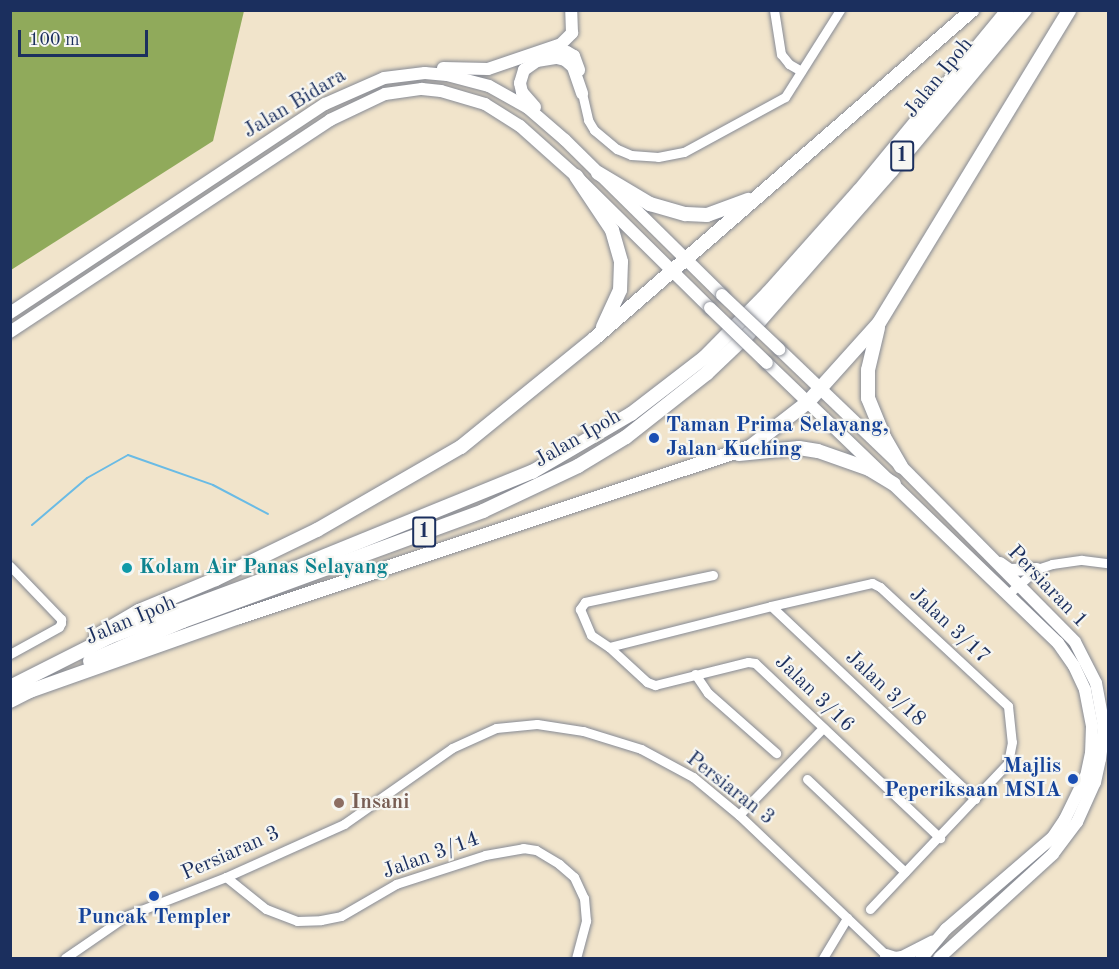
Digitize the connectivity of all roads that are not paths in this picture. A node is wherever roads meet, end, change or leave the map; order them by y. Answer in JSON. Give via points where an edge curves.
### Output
{"nodes":[{"id":1,"x":571,"y":10,"type":"edge"},
{"id":2,"x":774,"y":10,"type":"edge"},
{"id":3,"x":840,"y":10,"type":"edge"},
{"id":4,"x":972,"y":10,"type":"edge"},
{"id":5,"x":1008,"y":10,"type":"edge"},
{"id":6,"x":1024,"y":10,"type":"edge"},
{"id":7,"x":1069,"y":10,"type":"edge"},
{"id":8,"x":541,"y":50,"type":"junction"},
{"id":9,"x":801,"y":71,"type":"junction"},
{"id":10,"x":582,"y":93,"type":"junction"},
{"id":11,"x":324,"y":104,"type":"junction"},
{"id":12,"x":565,"y":140,"type":"junction"},
{"id":13,"x":792,"y":169,"type":"junction"},
{"id":14,"x":598,"y":173,"type":"junction"},
{"id":15,"x":576,"y":176,"type":"junction"},
{"id":16,"x":685,"y":260,"type":"junction"},
{"id":17,"x":672,"y":272,"type":"junction"},
{"id":18,"x":10,"y":313,"type":"edge"},
{"id":19,"x":879,"y":323,"type":"junction"},
{"id":20,"x":10,"y":332,"type":"edge"},
{"id":21,"x":595,"y":338,"type":"junction"},
{"id":22,"x":779,"y":349,"type":"joint"},
{"id":23,"x":767,"y":363,"type":"joint"},
{"id":24,"x":821,"y":389,"type":"junction"},
{"id":25,"x":808,"y":402,"type":"junction"},
{"id":26,"x":733,"y":454,"type":"junction"},
{"id":27,"x":902,"y":466,"type":"junction"},
{"id":28,"x":894,"y":484,"type":"junction"},
{"id":29,"x":991,"y":558,"type":"junction"},
{"id":30,"x":1108,"y":563,"type":"edge"},
{"id":31,"x":10,"y":566,"type":"edge"},
{"id":32,"x":1037,"y":569,"type":"junction"},
{"id":33,"x":713,"y":575,"type":"dead end"},
{"id":34,"x":1017,"y":585,"type":"junction"},
{"id":35,"x":1007,"y":595,"type":"junction"},
{"id":36,"x":771,"y":606,"type":"junction"},
{"id":37,"x":609,"y":647,"type":"junction"},
{"id":38,"x":10,"y":654,"type":"edge"},
{"id":39,"x":63,"y":660,"type":"junction"},
{"id":40,"x":695,"y":674,"type":"junction"},
{"id":41,"x":10,"y":687,"type":"edge"},
{"id":42,"x":27,"y":692,"type":"junction"},
{"id":43,"x":10,"y":701,"type":"edge"},
{"id":44,"x":823,"y":728,"type":"junction"},
{"id":45,"x":776,"y":753,"type":"dead end"},
{"id":46,"x":807,"y":779,"type":"dead end"},
{"id":47,"x":975,"y":799,"type":"junction"},
{"id":48,"x":739,"y":815,"type":"junction"},
{"id":49,"x":940,"y":838,"type":"junction"},
{"id":50,"x":905,"y":872,"type":"junction"},
{"id":51,"x":226,"y":877,"type":"junction"},
{"id":52,"x":870,"y":909,"type":"dead end"},
{"id":53,"x":847,"y":918,"type":"junction"},
{"id":54,"x":937,"y":939,"type":"junction"},
{"id":55,"x":888,"y":957,"type":"edge"},
{"id":56,"x":64,"y":958,"type":"edge"},
{"id":57,"x":576,"y":958,"type":"edge"},
{"id":58,"x":823,"y":958,"type":"edge"},
{"id":59,"x":922,"y":958,"type":"edge"},
{"id":60,"x":939,"y":958,"type":"edge"}],
"edges":[{"from":1,"to":8,"type":"main road","via":[[569,38]]},
{"from":2,"to":9,"type":"street","via":[[781,54]]},
{"from":3,"to":9,"type":"street"},
{"from":4,"to":13,"type":"highway"},
{"from":5,"to":39,"type":"highway","name":"Jalan Ipoh","number":"1","via":[[859,191],[768,293],[705,357],[650,401],[589,441],[500,486],[295,568],[140,624]]},
{"from":6,"to":42,"type":"highway","name":"Jalan Ipoh","number":"1","via":[[892,170],[748,334],[708,373],[626,437],[578,466],[493,507],[183,621]]},
{"from":7,"to":19,"type":"highway"},
{"from":8,"to":10,"type":"main road","via":[[559,50],[574,56]]},
{"from":8,"to":11,"type":"main road","via":[[488,69],[388,71],[358,82]]},
{"from":9,"to":10,"type":"street","via":[[785,96],[694,147],[672,155],[624,153],[601,138],[588,120]]},
{"from":10,"to":12,"type":"main road","via":[[573,67],[561,59],[537,61],[522,74],[520,83],[525,97]]},
{"from":11,"to":12,"type":"main road","name":"Jalan Bidara","via":[[384,78],[425,73],[447,75],[489,86],[511,97]]},
{"from":11,"to":18,"type":"main road","name":"Jalan Bidara"},
{"from":12,"to":14,"type":"main road","name":"Jalan Bidara"},
{"from":13,"to":14,"type":"highway","via":[[739,206],[707,215],[650,204]]},
{"from":13,"to":16,"type":"highway"},
{"from":14,"to":16,"type":"main road","name":"Jalan Bidara"},
{"from":15,"to":17,"type":"main road","name":"Jalan Bidara"},
{"from":15,"to":20,"type":"main road","name":"Jalan Bidara","via":[[529,133],[485,104],[422,89],[386,94],[330,120]]},
{"from":15,"to":21,"type":"highway","via":[[609,223],[621,261],[617,300]]},
{"from":16,"to":17,"type":"highway"},
{"from":16,"to":22,"type":"main road","name":"Jalan Bidara","bridge":true},
{"from":17,"to":21,"type":"highway"},
{"from":17,"to":23,"type":"main road","name":"Jalan Bidara","bridge":true},
{"from":19,"to":24,"type":"highway"},
{"from":19,"to":27,"type":"highway","via":[[868,370],[868,398],[884,437]]},
{"from":21,"to":39,"type":"highway","via":[[460,447],[317,530],[139,611]]},
{"from":22,"to":24,"type":"main road","name":"Persiaran 1"},
{"from":23,"to":25,"type":"main road","name":"Persiaran 1"},
{"from":24,"to":25,"type":"highway"},
{"from":24,"to":27,"type":"main road","name":"Persiaran 1"},
{"from":25,"to":26,"type":"highway","via":[[750,447]]},
{"from":25,"to":28,"type":"main road","name":"Persiaran 1"},
{"from":26,"to":28,"type":"highway","via":[[799,448],[818,451],[869,469]]},
{"from":26,"to":42,"type":"highway","via":[[239,616]]},
{"from":27,"to":29,"type":"main road","name":"Persiaran 1"},
{"from":28,"to":35,"type":"main road","name":"Persiaran 1"},
{"from":29,"to":32,"type":"main road","via":[[1010,570]]},
{"from":29,"to":34,"type":"main road","name":"Persiaran 1"},
{"from":30,"to":32,"type":"street","via":[[1066,561]]},
{"from":31,"to":38,"type":"street","via":[[61,623]]},
{"from":32,"to":34,"type":"street"},
{"from":33,"to":37,"type":"street","via":[[581,604],[591,635]]},
{"from":34,"to":35,"type":"street"},
{"from":34,"to":60,"type":"main road","name":"Persiaran 1","via":[[1075,642],[1096,683],[1104,727],[1100,759],[1095,782],[1068,836],[1016,890]]},
{"from":35,"to":54,"type":"main road","name":"Persiaran 1","via":[[1058,643],[1074,666],[1085,690],[1092,726],[1091,753],[1077,797],[1053,837]]},
{"from":36,"to":37,"type":"street","name":"Jalan 3/17"},
{"from":36,"to":47,"type":"street","name":"Jalan 3/18"},
{"from":36,"to":47,"type":"street","name":"Jalan 3/17","via":[[872,584],[880,587],[1008,706],[1012,742],[1008,763]]},
{"from":37,"to":40,"type":"street","name":"Jalan 3/16","via":[[655,685]]},
{"from":39,"to":41,"type":"highway","name":"Jalan Ipoh","number":"1"},
{"from":40,"to":44,"type":"street","name":"Jalan 3/16","via":[[755,663]]},
{"from":40,"to":45,"type":"street","via":[[708,693]]},
{"from":42,"to":43,"type":"highway","name":"Jalan Ipoh","number":"1"},
{"from":44,"to":48,"type":"street"},
{"from":44,"to":49,"type":"street","name":"Jalan 3/16"},
{"from":46,"to":50,"type":"street"},
{"from":47,"to":49,"type":"street","name":"Jalan 3/17"},
{"from":48,"to":51,"type":"street","name":"Persiaran 3","via":[[693,777],[641,749],[583,731],[537,724],[496,728],[452,748],[344,824]]},
{"from":48,"to":53,"type":"street","name":"Persiaran 3"},
{"from":49,"to":50,"type":"street","name":"Jalan 3/17"},
{"from":50,"to":52,"type":"street","name":"Jalan 3/17"},
{"from":51,"to":56,"type":"street","name":"Persiaran 3","via":[[126,916]]},
{"from":51,"to":57,"type":"street","name":"Jalan 3/14","via":[[274,913],[297,921],[321,920],[341,916],[396,884],[486,855],[523,848],[536,850],[574,877],[584,898],[586,921]]},
{"from":53,"to":55,"type":"street","name":"Persiaran 3"},
{"from":53,"to":58,"type":"street"},
{"from":54,"to":55,"type":"main road","via":[[902,957]]},
{"from":54,"to":59,"type":"main road","name":"Persiaran 1"}]}
